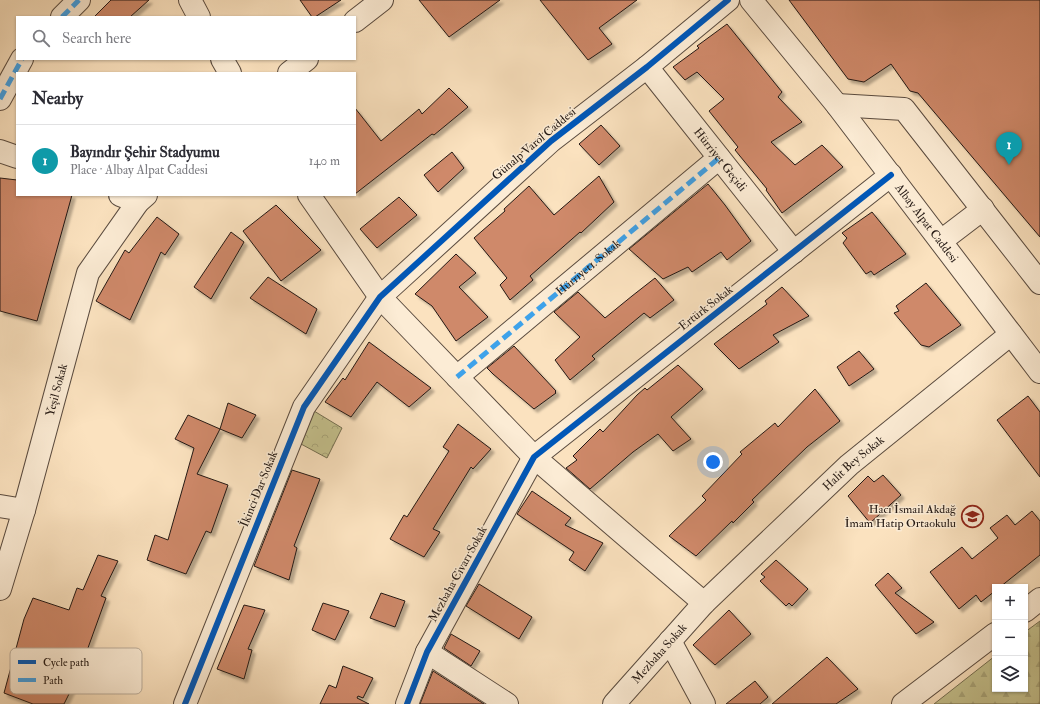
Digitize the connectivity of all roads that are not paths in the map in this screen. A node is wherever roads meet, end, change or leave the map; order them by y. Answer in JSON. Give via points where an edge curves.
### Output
{"nodes":[{"id":1,"x":79,"y":0,"type":"edge"},
{"id":2,"x":190,"y":0,"type":"edge"},
{"id":3,"x":382,"y":0,"type":"edge"},
{"id":4,"x":728,"y":0,"type":"edge"},
{"id":5,"x":751,"y":0,"type":"edge"},
{"id":6,"x":63,"y":16,"type":"edge"},
{"id":7,"x":198,"y":16,"type":"edge"},
{"id":8,"x":356,"y":21,"type":"edge"},
{"id":9,"x":21,"y":60,"type":"edge"},
{"id":10,"x":223,"y":60,"type":"edge"},
{"id":11,"x":306,"y":60,"type":"edge"},
{"id":12,"x":647,"y":67,"type":"junction"},
{"id":13,"x":229,"y":72,"type":"edge"},
{"id":14,"x":290,"y":72,"type":"edge"},
{"id":15,"x":0,"y":99,"type":"edge"},
{"id":16,"x":837,"y":106,"type":"junction"},
{"id":17,"x":0,"y":151,"type":"edge"},
{"id":18,"x":16,"y":157,"type":"edge"},
{"id":19,"x":719,"y":158,"type":"junction"},
{"id":20,"x":891,"y":176,"type":"junction"},
{"id":21,"x":311,"y":196,"type":"edge"},
{"id":22,"x":135,"y":197,"type":"edge"},
{"id":23,"x":983,"y":210,"type":"junction"},
{"id":24,"x":940,"y":241,"type":"junction"},
{"id":25,"x":794,"y":252,"type":"junction"},
{"id":26,"x":1040,"y":283,"type":"edge"},
{"id":27,"x":380,"y":297,"type":"junction"},
{"id":28,"x":1011,"y":334,"type":"junction"},
{"id":29,"x":1040,"y":372,"type":"edge"},
{"id":30,"x":457,"y":377,"type":"junction"},
{"id":31,"x":534,"y":457,"type":"junction"},
{"id":32,"x":0,"y":506,"type":"edge"},
{"id":33,"x":24,"y":510,"type":"junction"},
{"id":34,"x":0,"y":589,"type":"edge"},
{"id":35,"x":1040,"y":599,"type":"edge"},
{"id":36,"x":704,"y":603,"type":"junction"},
{"id":37,"x":1028,"y":609,"type":"edge"},
{"id":38,"x":992,"y":636,"type":"edge"},
{"id":39,"x":670,"y":641,"type":"junction"},
{"id":40,"x":427,"y":652,"type":"junction"},
{"id":41,"x":185,"y":704,"type":"edge"},
{"id":42,"x":407,"y":704,"type":"edge"},
{"id":43,"x":507,"y":704,"type":"edge"},
{"id":44,"x":614,"y":704,"type":"edge"},
{"id":45,"x":704,"y":704,"type":"edge"},
{"id":46,"x":903,"y":704,"type":"edge"}],
"edges":[{"from":1,"to":6,"type":"street"},
{"from":2,"to":7,"type":"street"},
{"from":3,"to":8,"type":"street"},
{"from":4,"to":12,"type":"street","name":"Günalp Varol Caddesi"},
{"from":5,"to":16,"type":"street","name":"Albay Alpat Caddesi"},
{"from":9,"to":15,"type":"street"},
{"from":10,"to":13,"type":"street"},
{"from":11,"to":14,"type":"street"},
{"from":12,"to":19,"type":"street","name":"Hürriyet Geçidi"},
{"from":12,"to":27,"type":"street","name":"Günalp Varol Caddesi","via":[[551,141]]},
{"from":16,"to":20,"type":"street","name":"Albay Alpat Caddesi"},
{"from":16,"to":23,"type":"street","via":[[904,109]]},
{"from":17,"to":18,"type":"street"},
{"from":19,"to":25,"type":"street","name":"Hürriyet Geçidi"},
{"from":19,"to":30,"type":"street","name":"Hürriyet1. Sokak"},
{"from":20,"to":24,"type":"street","name":"Albay Alpat Caddesi"},
{"from":20,"to":25,"type":"street","name":"Ertürk Sokak"},
{"from":21,"to":27,"type":"street"},
{"from":22,"to":33,"type":"street","name":"Yeşil Sokak","via":[[88,273]]},
{"from":23,"to":24,"type":"street"},
{"from":23,"to":26,"type":"street"},
{"from":24,"to":28,"type":"street","name":"Albay Alpat Caddesi"},
{"from":25,"to":31,"type":"street","name":"Ertürk Sokak"},
{"from":27,"to":30,"type":"street"},
{"from":27,"to":41,"type":"street","name":"İkinci Dar Sokak","via":[[304,407]]},
{"from":28,"to":29,"type":"street","name":"Albay Alpat Caddesi"},
{"from":28,"to":36,"type":"street","name":"Halit Bey Sokak","via":[[848,465]]},
{"from":30,"to":31,"type":"street"},
{"from":31,"to":36,"type":"street"},
{"from":31,"to":40,"type":"street","name":"Mezbaha Civarı Sokak"},
{"from":32,"to":33,"type":"street"},
{"from":33,"to":34,"type":"street","name":"Yeşil Sokak"},
{"from":35,"to":37,"type":"street"},
{"from":36,"to":39,"type":"street","name":"Mezbaha Sokak"},
{"from":38,"to":46,"type":"street"},
{"from":39,"to":44,"type":"street","name":"Mezbaha Sokak"},
{"from":39,"to":45,"type":"street"},
{"from":40,"to":42,"type":"street","name":"Mezbaha Civarı Sokak"},
{"from":40,"to":43,"type":"street"}]}
